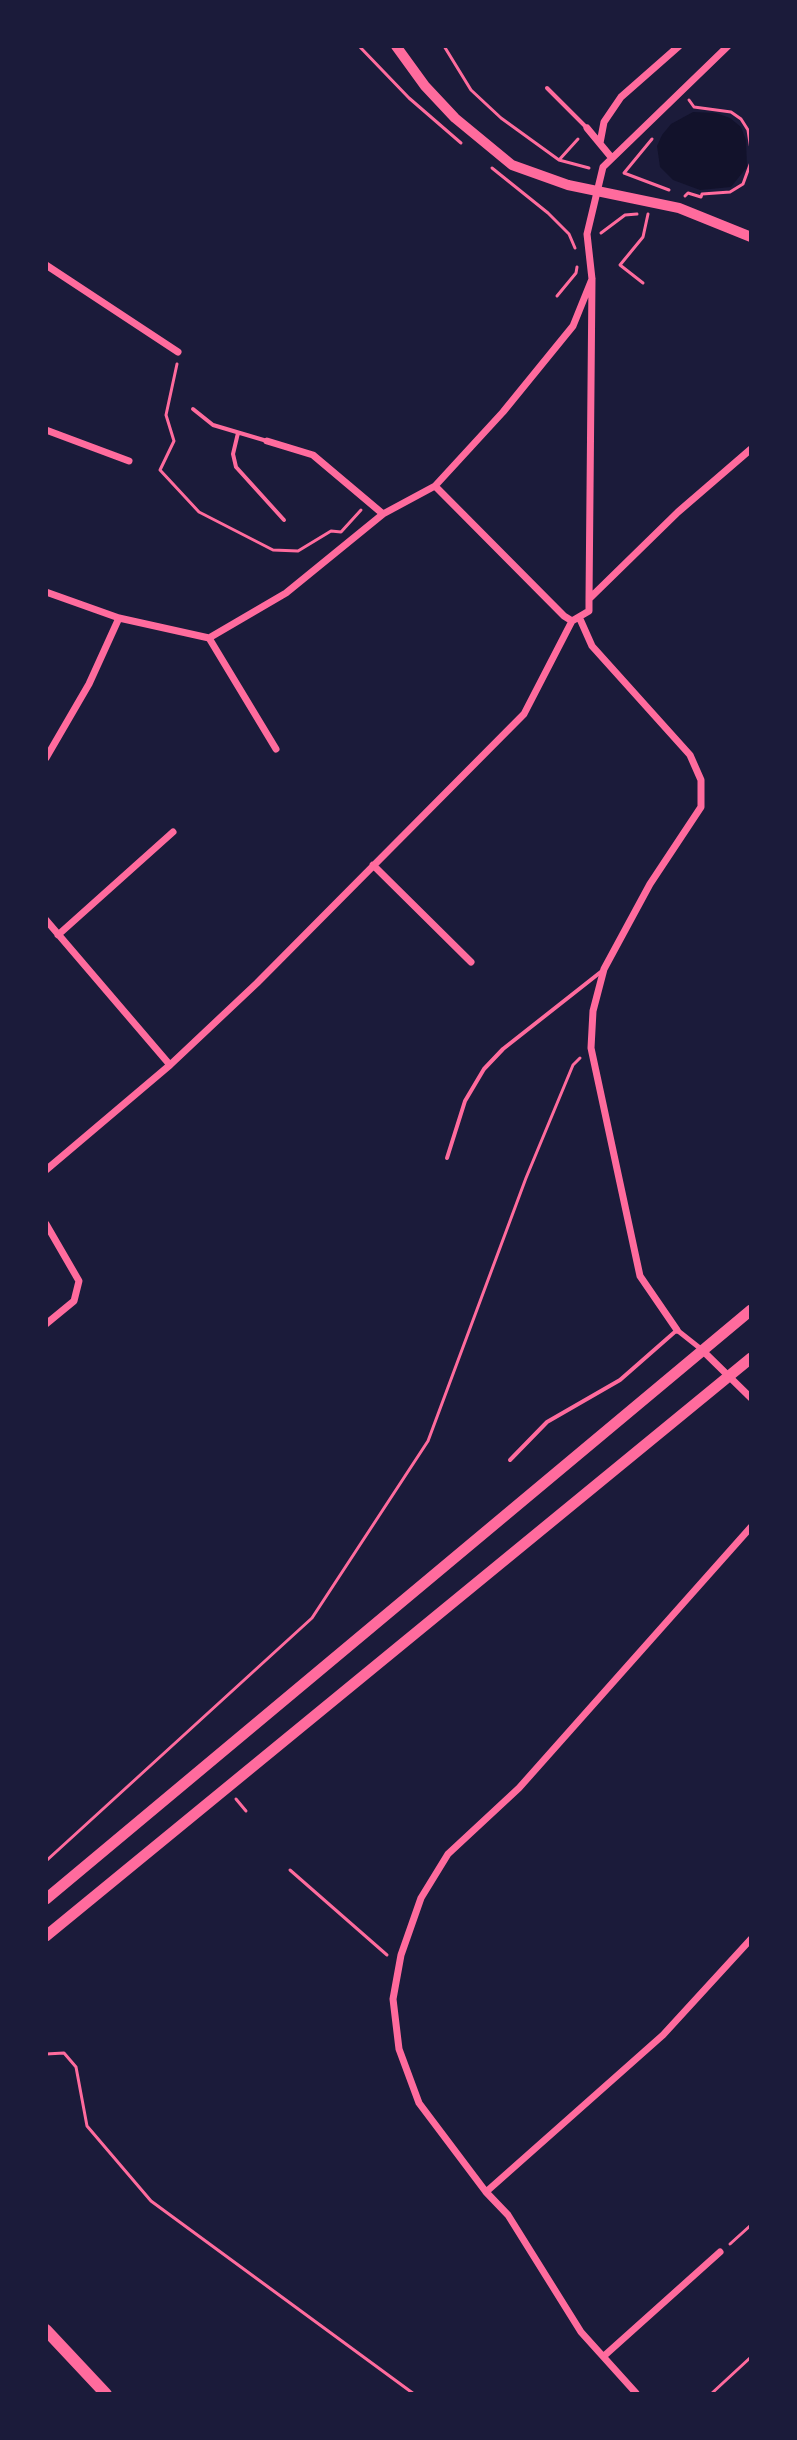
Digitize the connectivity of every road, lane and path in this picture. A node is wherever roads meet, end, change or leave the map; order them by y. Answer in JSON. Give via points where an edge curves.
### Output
{"nodes":[{"id":1,"x":359,"y":46,"type":"edge"},
{"id":2,"x":396,"y":46,"type":"edge"},
{"id":3,"x":444,"y":46,"type":"edge"},
{"id":4,"x":679,"y":46,"type":"edge"},
{"id":5,"x":728,"y":46,"type":"edge"},
{"id":6,"x":547,"y":88,"type":"dead end"},
{"id":7,"x":681,"y":109,"type":"dead end"},
{"id":8,"x":587,"y":128,"type":"junction"},
{"id":9,"x":656,"y":135,"type":"dead end"},
{"id":10,"x":600,"y":143,"type":"junction"},
{"id":11,"x":471,"y":150,"type":"dead end"},
{"id":12,"x":751,"y":150,"type":"edge"},
{"id":13,"x":611,"y":157,"type":"junction"},
{"id":14,"x":481,"y":159,"type":"dead end"},
{"id":15,"x":559,"y":160,"type":"junction"},
{"id":16,"x":751,"y":162,"type":"edge"},
{"id":17,"x":603,"y":167,"type":"junction"},
{"id":18,"x":624,"y":173,"type":"junction"},
{"id":19,"x":671,"y":191,"type":"dead end"},
{"id":20,"x":598,"y":193,"type":"junction"},
{"id":21,"x":698,"y":201,"type":"dead end"},
{"id":22,"x":569,"y":234,"type":"junction"},
{"id":23,"x":587,"y":234,"type":"junction"},
{"id":24,"x":751,"y":237,"type":"edge"},
{"id":25,"x":46,"y":265,"type":"edge"},
{"id":26,"x":592,"y":279,"type":"junction"},
{"id":27,"x":643,"y":283,"type":"dead end"},
{"id":28,"x":557,"y":296,"type":"dead end"},
{"id":29,"x":178,"y":352,"type":"dead end"},
{"id":30,"x":193,"y":409,"type":"dead end"},
{"id":31,"x":46,"y":430,"type":"edge"},
{"id":32,"x":238,"y":433,"type":"junction"},
{"id":33,"x":267,"y":441,"type":"joint"},
{"id":34,"x":751,"y":449,"type":"edge"},
{"id":35,"x":129,"y":461,"type":"dead end"},
{"id":36,"x":435,"y":486,"type":"junction"},
{"id":37,"x":383,"y":514,"type":"junction"},
{"id":38,"x":284,"y":520,"type":"dead end"},
{"id":39,"x":46,"y":592,"type":"edge"},
{"id":40,"x":589,"y":599,"type":"junction"},
{"id":41,"x":119,"y":618,"type":"junction"},
{"id":42,"x":576,"y":620,"type":"junction"},
{"id":43,"x":209,"y":638,"type":"junction"},
{"id":44,"x":276,"y":749,"type":"dead end"},
{"id":45,"x":46,"y":758,"type":"edge"},
{"id":46,"x":173,"y":832,"type":"dead end"},
{"id":47,"x":373,"y":865,"type":"junction"},
{"id":48,"x":46,"y":920,"type":"edge"},
{"id":49,"x":58,"y":935,"type":"junction"},
{"id":50,"x":471,"y":962,"type":"dead end"},
{"id":51,"x":604,"y":969,"type":"junction"},
{"id":52,"x":591,"y":1048,"type":"junction"},
{"id":53,"x":170,"y":1065,"type":"junction"},
{"id":54,"x":447,"y":1158,"type":"dead end"},
{"id":55,"x":46,"y":1170,"type":"edge"},
{"id":56,"x":46,"y":1224,"type":"edge"},
{"id":57,"x":751,"y":1310,"type":"edge"},
{"id":58,"x":46,"y":1324,"type":"edge"},
{"id":59,"x":677,"y":1330,"type":"junction"},
{"id":60,"x":702,"y":1350,"type":"junction"},
{"id":61,"x":751,"y":1358,"type":"edge"},
{"id":62,"x":729,"y":1376,"type":"junction"},
{"id":63,"x":751,"y":1398,"type":"edge"},
{"id":64,"x":510,"y":1460,"type":"dead end"},
{"id":65,"x":751,"y":1527,"type":"edge"},
{"id":66,"x":46,"y":1861,"type":"edge"},
{"id":67,"x":290,"y":1870,"type":"dead end"},
{"id":68,"x":46,"y":1899,"type":"edge"},
{"id":69,"x":46,"y":1936,"type":"edge"},
{"id":70,"x":751,"y":1939,"type":"edge"},
{"id":71,"x":743,"y":1948,"type":"junction"},
{"id":72,"x":751,"y":1957,"type":"edge"},
{"id":73,"x":399,"y":1966,"type":"junction"},
{"id":74,"x":46,"y":2054,"type":"edge"},
{"id":75,"x":486,"y":2192,"type":"junction"},
{"id":76,"x":751,"y":2225,"type":"edge"},
{"id":77,"x":720,"y":2252,"type":"joint"},
{"id":78,"x":46,"y":2330,"type":"edge"},
{"id":79,"x":604,"y":2356,"type":"junction"},
{"id":80,"x":751,"y":2357,"type":"edge"},
{"id":81,"x":636,"y":2393,"type":"edge"},
{"id":82,"x":106,"y":2394,"type":"edge"},
{"id":83,"x":414,"y":2394,"type":"edge"},
{"id":84,"x":711,"y":2394,"type":"edge"}],
"edges":[{"from":1,"to":11,"type":"path"},
{"from":2,"to":20,"type":"main road","via":[[455,118],[512,165]]},
{"from":3,"to":15,"type":"path","via":[[471,90]]},
{"from":4,"to":10,"type":"street","via":[[621,97],[604,122]]},
{"from":5,"to":13,"type":"street"},
{"from":6,"to":8,"type":"lane"},
{"from":7,"to":12,"type":"path","via":[[689,100],[694,107],[731,112],[748,130]]},
{"from":8,"to":10,"type":"street"},
{"from":8,"to":15,"type":"path"},
{"from":9,"to":18,"type":"path"},
{"from":10,"to":13,"type":"street"},
{"from":13,"to":17,"type":"street"},
{"from":14,"to":22,"type":"path"},
{"from":15,"to":17,"type":"path"},
{"from":16,"to":21,"type":"path","via":[[743,184],[730,192],[685,194]]},
{"from":17,"to":18,"type":"path"},
{"from":17,"to":20,"type":"street"},
{"from":18,"to":19,"type":"path"},
{"from":20,"to":23,"type":"street"},
{"from":20,"to":24,"type":"main road","via":[[679,208]]},
{"from":22,"to":23,"type":"path"},
{"from":22,"to":28,"type":"path","via":[[576,273]]},
{"from":23,"to":26,"type":"street"},
{"from":23,"to":27,"type":"path","via":[[605,232],[625,215],[648,214],[643,237],[620,265]]},
{"from":25,"to":29,"type":"street"},
{"from":26,"to":36,"type":"street","via":[[573,326]]},
{"from":26,"to":40,"type":"street"},
{"from":30,"to":32,"type":"lane","via":[[213,425]]},
{"from":31,"to":35,"type":"street"},
{"from":32,"to":33,"type":"lane"},
{"from":32,"to":38,"type":"lane","via":[[236,467]]},
{"from":33,"to":37,"type":"street","via":[[313,455]]},
{"from":34,"to":40,"type":"street"},
{"from":36,"to":37,"type":"street"},
{"from":36,"to":42,"type":"street"},
{"from":37,"to":43,"type":"street","via":[[286,593]]},
{"from":39,"to":41,"type":"street"},
{"from":40,"to":42,"type":"street","via":[[589,611]]},
{"from":41,"to":43,"type":"street"},
{"from":41,"to":45,"type":"street"},
{"from":42,"to":47,"type":"street","via":[[524,714]]},
{"from":42,"to":51,"type":"street","via":[[592,646],[690,755],[701,780],[701,807],[650,884]]},
{"from":43,"to":44,"type":"street"},
{"from":46,"to":49,"type":"street"},
{"from":47,"to":50,"type":"street"},
{"from":47,"to":53,"type":"street"},
{"from":48,"to":49,"type":"street"},
{"from":49,"to":53,"type":"street"},
{"from":51,"to":52,"type":"street","via":[[593,1011]]},
{"from":51,"to":54,"type":"lane","via":[[484,1069],[465,1101]]},
{"from":52,"to":59,"type":"street","via":[[640,1276]]},
{"from":52,"to":66,"type":"path","via":[[573,1065],[526,1178],[428,1441],[312,1618]]},
{"from":53,"to":55,"type":"street"},
{"from":56,"to":58,"type":"street","via":[[79,1281],[74,1301]]},
{"from":57,"to":60,"type":"main road"},
{"from":59,"to":60,"type":"street"},
{"from":59,"to":64,"type":"lane","via":[[620,1380],[547,1422]]},
{"from":60,"to":62,"type":"street"},
{"from":60,"to":68,"type":"main road"},
{"from":61,"to":62,"type":"main road"},
{"from":62,"to":63,"type":"street"},
{"from":62,"to":69,"type":"main road"},
{"from":65,"to":73,"type":"street","via":[[519,1788],[448,1854],[421,1898]]},
{"from":67,"to":73,"type":"path"},
{"from":70,"to":71,"type":"street"},
{"from":71,"to":72,"type":"street"},
{"from":71,"to":75,"type":"street","via":[[663,2035]]},
{"from":73,"to":75,"type":"street","via":[[393,1999],[399,2049],[419,2103]]},
{"from":74,"to":83,"type":"path","via":[[64,2053],[76,2067],[87,2126],[151,2201]]},
{"from":75,"to":79,"type":"street","via":[[508,2215],[581,2332]]},
{"from":76,"to":77,"type":"path"},
{"from":77,"to":79,"type":"street"},
{"from":78,"to":82,"type":"highway"},
{"from":79,"to":81,"type":"street"},
{"from":80,"to":84,"type":"path"}]}
